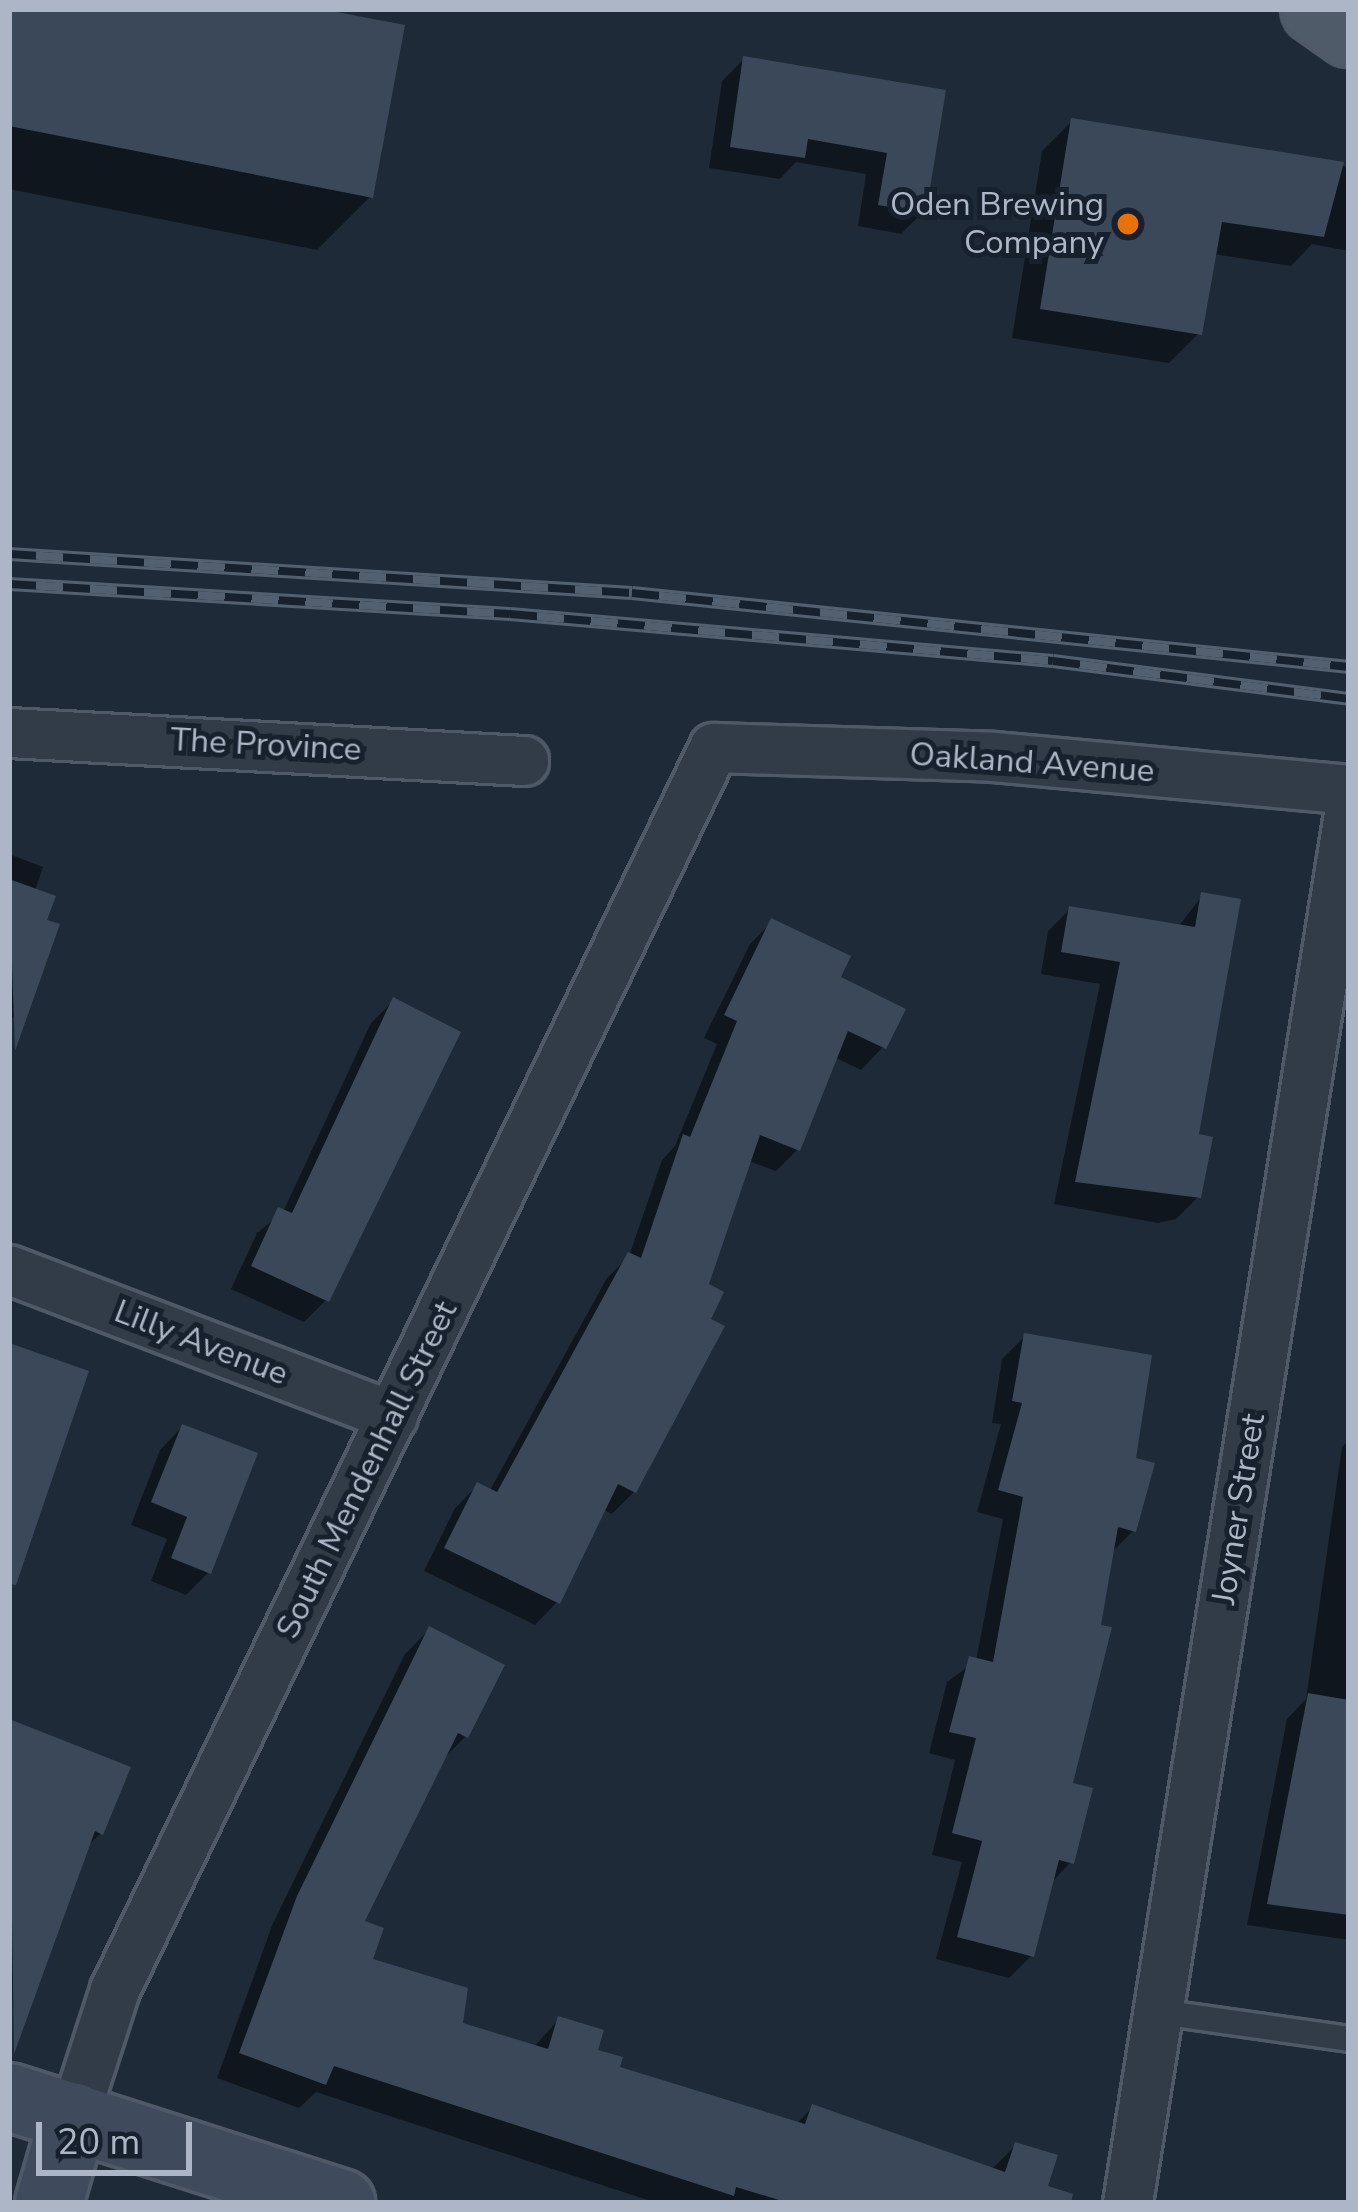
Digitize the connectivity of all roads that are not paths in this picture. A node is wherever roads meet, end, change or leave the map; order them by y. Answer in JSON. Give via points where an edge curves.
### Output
{"nodes":[{"id":1,"x":1315,"y":9,"type":"edge"},
{"id":2,"x":1349,"y":34,"type":"edge"},
{"id":3,"x":9,"y":733,"type":"edge"},
{"id":4,"x":714,"y":748,"type":"joint"},
{"id":5,"x":524,"y":761,"type":"dead end"},
{"id":6,"x":1349,"y":790,"type":"edge"},
{"id":7,"x":1349,"y":814,"type":"edge"},
{"id":8,"x":9,"y":1270,"type":"edge"},
{"id":9,"x":393,"y":1417,"type":"junction"},
{"id":10,"x":1160,"y":2012,"type":"junction"},
{"id":11,"x":1349,"y":2039,"type":"edge"},
{"id":12,"x":9,"y":2097,"type":"edge"},
{"id":13,"x":74,"y":2117,"type":"junction"},
{"id":14,"x":50,"y":2203,"type":"edge"},
{"id":15,"x":341,"y":2203,"type":"edge"},
{"id":16,"x":1127,"y":2203,"type":"edge"}],
"edges":[{"from":1,"to":2,"type":"main road"},
{"from":3,"to":5,"type":"street","name":"The Province"},
{"from":4,"to":6,"type":"street","name":"Oakland Avenue","via":[[994,757]]},
{"from":4,"to":9,"type":"street","name":"South Mendenhall Street"},
{"from":7,"to":10,"type":"street","name":"Joyner Street"},
{"from":8,"to":9,"type":"street","name":"Lilly Avenue"},
{"from":9,"to":13,"type":"street","name":"South Mendenhall Street","via":[[115,1990]]},
{"from":10,"to":11,"type":"lane"},
{"from":10,"to":16,"type":"street","name":"Joyner Street"},
{"from":12,"to":13,"type":"main road"},
{"from":13,"to":14,"type":"main road","name":"South Mendenhall Street"},
{"from":13,"to":15,"type":"main road"}]}
